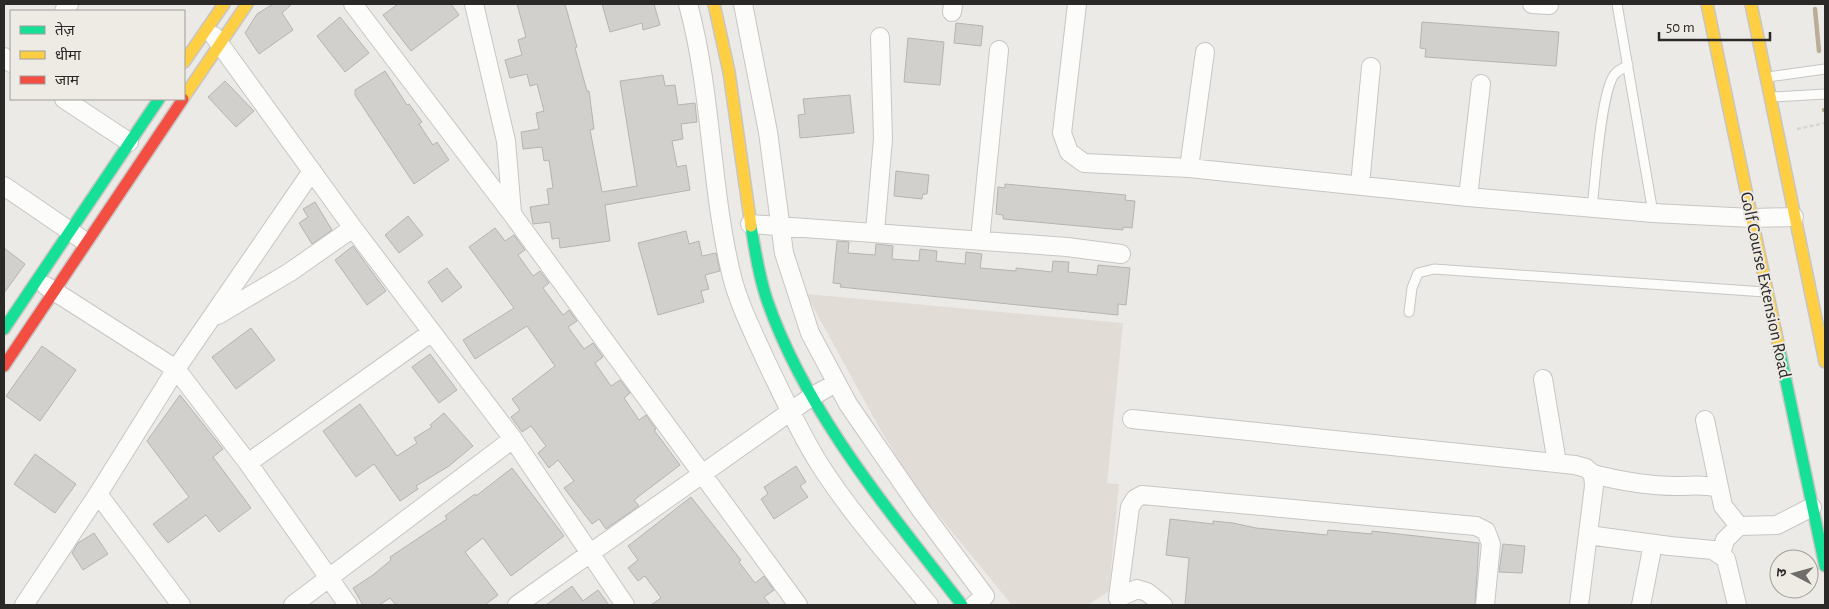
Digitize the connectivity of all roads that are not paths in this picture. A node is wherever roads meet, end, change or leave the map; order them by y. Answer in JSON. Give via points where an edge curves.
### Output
{"nodes":[{"id":1,"x":224,"y":4,"type":"edge"},
{"id":2,"x":247,"y":4,"type":"edge"},
{"id":3,"x":353,"y":4,"type":"edge"},
{"id":4,"x":474,"y":4,"type":"edge"},
{"id":5,"x":688,"y":4,"type":"edge"},
{"id":6,"x":714,"y":4,"type":"edge"},
{"id":7,"x":743,"y":4,"type":"edge"},
{"id":8,"x":1077,"y":4,"type":"edge"},
{"id":9,"x":1617,"y":4,"type":"edge"},
{"id":10,"x":1707,"y":4,"type":"edge"},
{"id":11,"x":1751,"y":4,"type":"edge"},
{"id":12,"x":208,"y":28,"type":"junction"},
{"id":13,"x":880,"y":37,"type":"dead end"},
{"id":14,"x":220,"y":44,"type":"junction"},
{"id":15,"x":999,"y":50,"type":"dead end"},
{"id":16,"x":1205,"y":52,"type":"dead end"},
{"id":17,"x":185,"y":61,"type":"edge"},
{"id":18,"x":1628,"y":65,"type":"junction"},
{"id":19,"x":1371,"y":67,"type":"dead end"},
{"id":20,"x":1825,"y":69,"type":"edge"},
{"id":21,"x":1767,"y":77,"type":"junction"},
{"id":22,"x":1481,"y":84,"type":"dead end"},
{"id":23,"x":1825,"y":94,"type":"edge"},
{"id":24,"x":185,"y":95,"type":"edge"},
{"id":25,"x":1769,"y":98,"type":"junction"},
{"id":26,"x":65,"y":100,"type":"edge"},
{"id":27,"x":157,"y":100,"type":"edge"},
{"id":28,"x":182,"y":100,"type":"edge"},
{"id":29,"x":128,"y":142,"type":"junction"},
{"id":30,"x":1189,"y":168,"type":"junction"},
{"id":31,"x":312,"y":171,"type":"junction"},
{"id":32,"x":1360,"y":185,"type":"junction"},
{"id":33,"x":4,"y":186,"type":"edge"},
{"id":34,"x":1468,"y":197,"type":"junction"},
{"id":35,"x":1592,"y":208,"type":"junction"},
{"id":36,"x":512,"y":214,"type":"junction"},
{"id":37,"x":1653,"y":214,"type":"junction"},
{"id":38,"x":1794,"y":217,"type":"junction"},
{"id":39,"x":1752,"y":218,"type":"junction"},
{"id":40,"x":750,"y":224,"type":"junction"},
{"id":41,"x":782,"y":226,"type":"junction"},
{"id":42,"x":353,"y":228,"type":"junction"},
{"id":43,"x":68,"y":230,"type":"junction"},
{"id":44,"x":875,"y":232,"type":"junction"},
{"id":45,"x":980,"y":240,"type":"junction"},
{"id":46,"x":86,"y":242,"type":"junction"},
{"id":47,"x":1121,"y":254,"type":"dead end"},
{"id":48,"x":36,"y":279,"type":"junction"},
{"id":49,"x":52,"y":291,"type":"junction"},
{"id":50,"x":1766,"y":292,"type":"junction"},
{"id":51,"x":1409,"y":312,"type":"dead end"},
{"id":52,"x":213,"y":318,"type":"junction"},
{"id":53,"x":4,"y":329,"type":"edge"},
{"id":54,"x":432,"y":332,"type":"junction"},
{"id":55,"x":1825,"y":362,"type":"edge"},
{"id":56,"x":4,"y":366,"type":"edge"},
{"id":57,"x":176,"y":369,"type":"junction"},
{"id":58,"x":1543,"y":379,"type":"dead end"},
{"id":59,"x":836,"y":383,"type":"junction"},
{"id":60,"x":811,"y":397,"type":"junction"},
{"id":61,"x":790,"y":412,"type":"junction"},
{"id":62,"x":1132,"y":419,"type":"dead end"},
{"id":63,"x":1704,"y":420,"type":"dead end"},
{"id":64,"x":513,"y":439,"type":"junction"},
{"id":65,"x":248,"y":463,"type":"junction"},
{"id":66,"x":1557,"y":463,"type":"junction"},
{"id":67,"x":1593,"y":474,"type":"junction"},
{"id":68,"x":703,"y":475,"type":"junction"},
{"id":69,"x":1719,"y":488,"type":"junction"},
{"id":70,"x":98,"y":494,"type":"junction"},
{"id":71,"x":1812,"y":507,"type":"junction"},
{"id":72,"x":1739,"y":526,"type":"junction"},
{"id":73,"x":1588,"y":535,"type":"junction"},
{"id":74,"x":1653,"y":544,"type":"junction"},
{"id":75,"x":589,"y":553,"type":"junction"},
{"id":76,"x":1721,"y":554,"type":"junction"},
{"id":77,"x":1825,"y":566,"type":"edge"},
{"id":78,"x":329,"y":579,"type":"junction"},
{"id":79,"x":984,"y":602,"type":"edge"},
{"id":80,"x":1114,"y":602,"type":"edge"},
{"id":81,"x":24,"y":605,"type":"edge"},
{"id":82,"x":181,"y":605,"type":"edge"},
{"id":83,"x":293,"y":605,"type":"edge"},
{"id":84,"x":348,"y":605,"type":"edge"},
{"id":85,"x":517,"y":605,"type":"edge"},
{"id":86,"x":625,"y":605,"type":"edge"},
{"id":87,"x":798,"y":605,"type":"edge"},
{"id":88,"x":930,"y":605,"type":"edge"},
{"id":89,"x":962,"y":605,"type":"edge"},
{"id":90,"x":1163,"y":605,"type":"edge"},
{"id":91,"x":1485,"y":605,"type":"edge"},
{"id":92,"x":1579,"y":605,"type":"edge"},
{"id":93,"x":1641,"y":605,"type":"edge"},
{"id":94,"x":1737,"y":605,"type":"edge"}],
"edges":[{"from":1,"to":12,"type":"street"},
{"from":2,"to":14,"type":"street"},
{"from":3,"to":36,"type":"street"},
{"from":4,"to":36,"type":"street","via":[[506,141]]},
{"from":5,"to":61,"type":"street","via":[[698,43],[722,227],[732,274],[745,315]]},
{"from":6,"to":40,"type":"street","via":[[724,43]]},
{"from":7,"to":41,"type":"street"},
{"from":8,"to":30,"type":"street","via":[[1062,133],[1069,152],[1084,163]]},
{"from":9,"to":18,"type":"lane"},
{"from":10,"to":39,"type":"street","name":"Golf Course Extension Road"},
{"from":11,"to":21,"type":"street"},
{"from":12,"to":14,"type":"street"},
{"from":12,"to":17,"type":"street"},
{"from":13,"to":44,"type":"street","via":[[883,139]]},
{"from":14,"to":24,"type":"street"},
{"from":14,"to":31,"type":"street"},
{"from":15,"to":45,"type":"street"},
{"from":16,"to":30,"type":"street"},
{"from":18,"to":35,"type":"lane","via":[[1614,74],[1607,94]]},
{"from":18,"to":37,"type":"lane"},
{"from":19,"to":32,"type":"street"},
{"from":20,"to":21,"type":"lane"},
{"from":21,"to":25,"type":"street"},
{"from":22,"to":34,"type":"street"},
{"from":23,"to":25,"type":"lane"},
{"from":25,"to":38,"type":"street"},
{"from":26,"to":29,"type":"street"},
{"from":27,"to":29,"type":"street"},
{"from":28,"to":46,"type":"street"},
{"from":29,"to":43,"type":"street"},
{"from":30,"to":32,"type":"street"},
{"from":31,"to":42,"type":"street"},
{"from":31,"to":52,"type":"street"},
{"from":32,"to":34,"type":"street"},
{"from":33,"to":43,"type":"street"},
{"from":34,"to":35,"type":"street"},
{"from":35,"to":37,"type":"street"},
{"from":36,"to":68,"type":"street"},
{"from":37,"to":39,"type":"street"},
{"from":38,"to":39,"type":"street"},
{"from":38,"to":55,"type":"street","via":[[1812,281]]},
{"from":39,"to":50,"type":"street","name":"Golf Course Extension Road"},
{"from":40,"to":41,"type":"street"},
{"from":40,"to":60,"type":"street","via":[[761,281]]},
{"from":41,"to":44,"type":"street"},
{"from":41,"to":59,"type":"street","via":[[784,254],[810,333]]},
{"from":42,"to":52,"type":"street","via":[[290,272]]},
{"from":42,"to":54,"type":"street"},
{"from":43,"to":46,"type":"street"},
{"from":43,"to":48,"type":"street"},
{"from":44,"to":45,"type":"street"},
{"from":45,"to":47,"type":"street"},
{"from":46,"to":49,"type":"street"},
{"from":48,"to":49,"type":"street"},
{"from":48,"to":53,"type":"street"},
{"from":49,"to":56,"type":"street"},
{"from":49,"to":57,"type":"street"},
{"from":50,"to":51,"type":"lane","via":[[1434,269],[1418,273]]},
{"from":50,"to":71,"type":"street","name":"Golf Course Extension Road"},
{"from":52,"to":57,"type":"street"},
{"from":54,"to":64,"type":"street"},
{"from":54,"to":65,"type":"street"},
{"from":57,"to":65,"type":"street"},
{"from":57,"to":70,"type":"street"},
{"from":58,"to":66,"type":"street"},
{"from":59,"to":60,"type":"street"},
{"from":59,"to":79,"type":"street"},
{"from":60,"to":61,"type":"street"},
{"from":60,"to":89,"type":"street","via":[[851,460]]},
{"from":61,"to":68,"type":"street"},
{"from":61,"to":88,"type":"street","via":[[842,498]]},
{"from":62,"to":66,"type":"street"},
{"from":63,"to":69,"type":"street"},
{"from":64,"to":75,"type":"street"},
{"from":64,"to":78,"type":"street"},
{"from":65,"to":78,"type":"street"},
{"from":66,"to":67,"type":"street","via":[[1586,468]]},
{"from":67,"to":69,"type":"street","via":[[1642,484],[1678,486],[1697,483]]},
{"from":67,"to":73,"type":"street"},
{"from":68,"to":75,"type":"street"},
{"from":68,"to":87,"type":"street"},
{"from":69,"to":72,"type":"street","via":[[1723,506]]},
{"from":70,"to":81,"type":"street"},
{"from":70,"to":82,"type":"street"},
{"from":71,"to":72,"type":"street","via":[[1777,525]]},
{"from":71,"to":77,"type":"street","name":"Golf Course Extension Road"},
{"from":72,"to":76,"type":"street","via":[[1725,540]]},
{"from":73,"to":74,"type":"street"},
{"from":73,"to":92,"type":"street"},
{"from":74,"to":76,"type":"street","via":[[1713,550]]},
{"from":74,"to":93,"type":"street"},
{"from":75,"to":85,"type":"street"},
{"from":75,"to":86,"type":"street"},
{"from":76,"to":94,"type":"street","via":[[1726,559]]},
{"from":78,"to":83,"type":"street"},
{"from":78,"to":84,"type":"street"},
{"from":80,"to":90,"type":"street","via":[[1137,589],[1147,592]]},
{"from":80,"to":91,"type":"street","via":[[1130,507],[1135,499],[1142,496],[1476,526],[1486,531],[1491,544]]}]}
